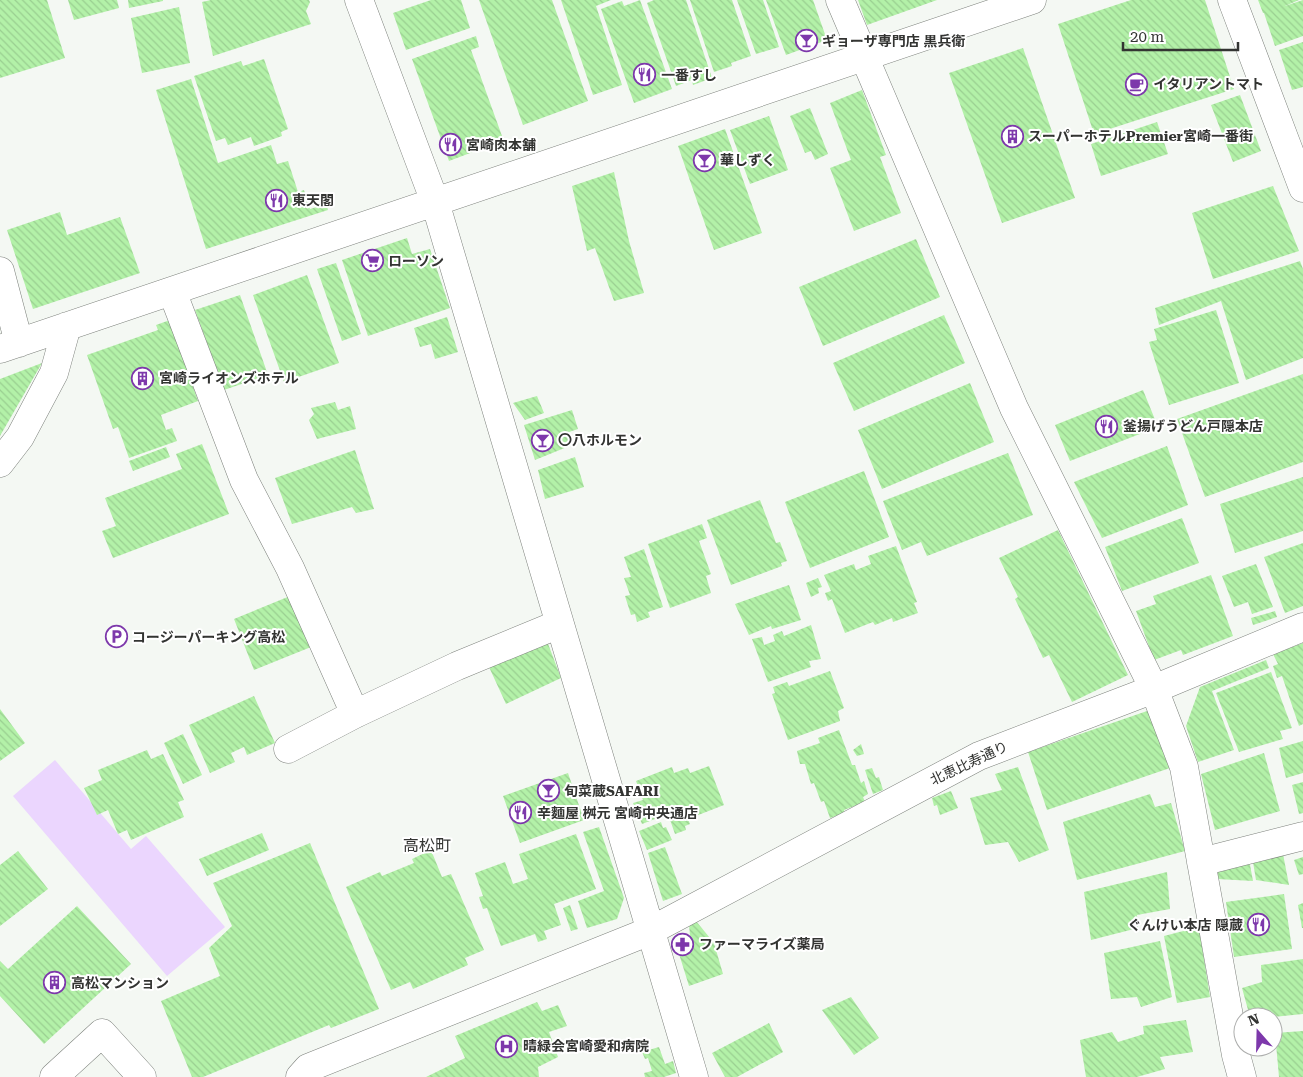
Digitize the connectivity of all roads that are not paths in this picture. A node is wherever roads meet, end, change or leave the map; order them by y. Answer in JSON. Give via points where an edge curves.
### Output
{"nodes":[{"id":1,"x":359,"y":0,"type":"edge"},
{"id":2,"x":840,"y":0,"type":"edge"},
{"id":3,"x":1032,"y":0,"type":"edge"},
{"id":4,"x":1232,"y":0,"type":"edge"},
{"id":5,"x":864,"y":57,"type":"junction"},
{"id":6,"x":1303,"y":188,"type":"edge"},
{"id":7,"x":435,"y":202,"type":"junction"},
{"id":8,"x":0,"y":271,"type":"edge"},
{"id":9,"x":172,"y":290,"type":"junction"},
{"id":10,"x":67,"y":326,"type":"junction"},
{"id":11,"x":10,"y":346,"type":"edge"},
{"id":12,"x":0,"y":463,"type":"edge"},
{"id":13,"x":559,"y":624,"type":"junction"},
{"id":14,"x":1303,"y":627,"type":"edge"},
{"id":15,"x":1154,"y":689,"type":"junction"},
{"id":16,"x":354,"y":714,"type":"junction"},
{"id":17,"x":288,"y":749,"type":"dead end"},
{"id":18,"x":1303,"y":836,"type":"edge"},
{"id":19,"x":1201,"y":862,"type":"junction"},
{"id":20,"x":650,"y":931,"type":"junction"},
{"id":21,"x":54,"y":1077,"type":"edge"},
{"id":22,"x":142,"y":1077,"type":"edge"},
{"id":23,"x":300,"y":1077,"type":"edge"},
{"id":24,"x":694,"y":1077,"type":"edge"},
{"id":25,"x":1242,"y":1077,"type":"edge"}],
"edges":[{"from":1,"to":7,"type":"street"},
{"from":2,"to":5,"type":"street"},
{"from":3,"to":5,"type":"street"},
{"from":4,"to":6,"type":"street"},
{"from":5,"to":7,"type":"street"},
{"from":5,"to":15,"type":"street","via":[[1014,408]]},
{"from":7,"to":9,"type":"street"},
{"from":7,"to":13,"type":"street"},
{"from":8,"to":11,"type":"street"},
{"from":9,"to":10,"type":"street"},
{"from":9,"to":16,"type":"street","via":[[244,480],[290,568]]},
{"from":10,"to":11,"type":"street"},
{"from":10,"to":12,"type":"street","via":[[54,373],[20,437]]},
{"from":13,"to":16,"type":"street","via":[[457,666]]},
{"from":13,"to":20,"type":"street"},
{"from":14,"to":15,"type":"street","name":"北恵比寿通り"},
{"from":15,"to":19,"type":"street","via":[[1184,767]]},
{"from":15,"to":20,"type":"street","name":"北恵比寿通り","via":[[980,756]]},
{"from":16,"to":17,"type":"street"},
{"from":18,"to":19,"type":"street"},
{"from":19,"to":25,"type":"street"},
{"from":20,"to":23,"type":"street","name":"北恵比寿通り","via":[[308,1068]]},
{"from":20,"to":24,"type":"street"},
{"from":21,"to":22,"type":"street","via":[[102,1033]]}]}
